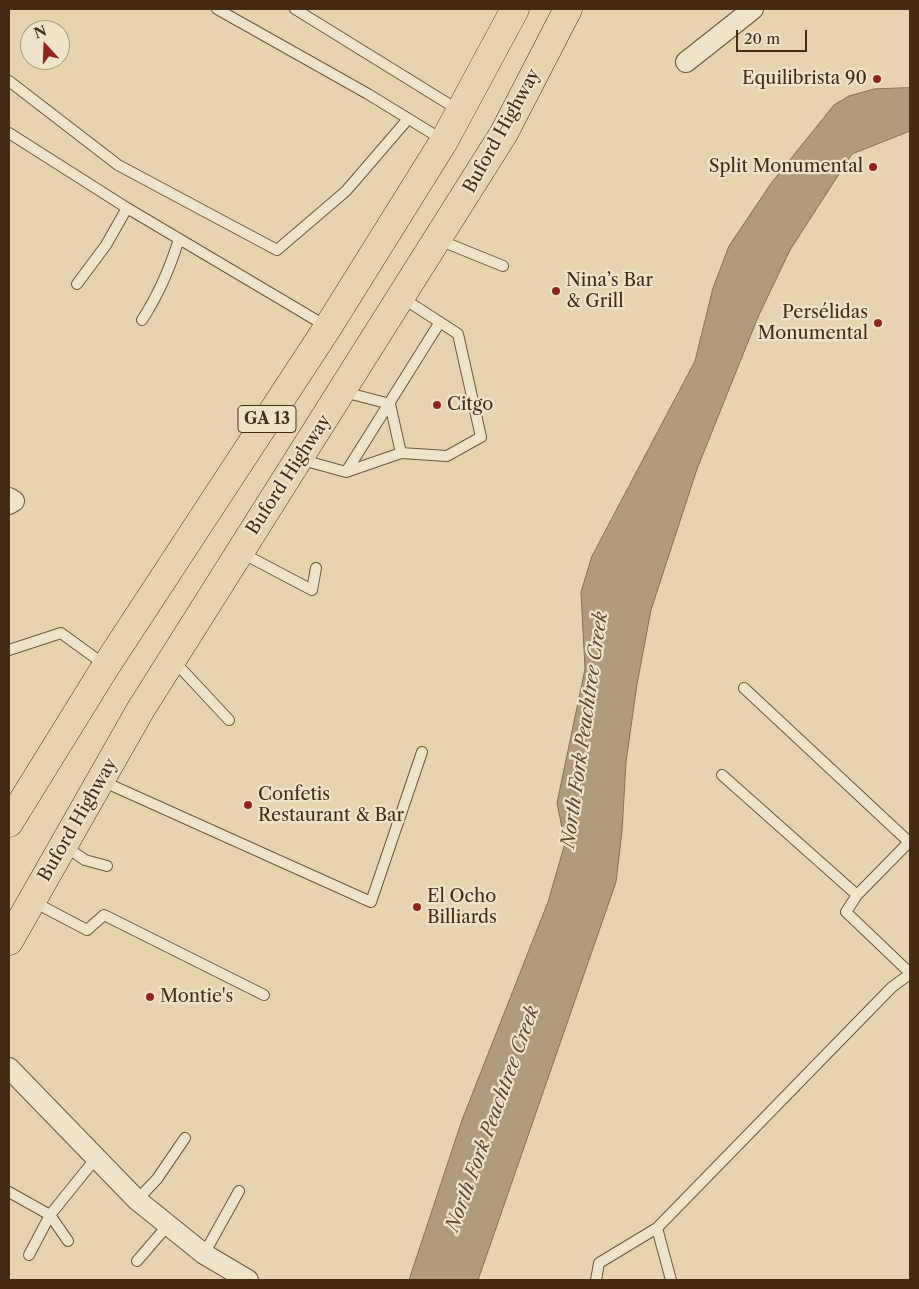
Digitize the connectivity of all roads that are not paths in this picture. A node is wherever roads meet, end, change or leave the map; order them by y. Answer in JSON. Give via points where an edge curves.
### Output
{"nodes":[{"id":1,"x":217,"y":9,"type":"edge"},
{"id":2,"x":295,"y":9,"type":"edge"},
{"id":3,"x":515,"y":9,"type":"edge"},
{"id":4,"x":568,"y":9,"type":"edge"},
{"id":5,"x":752,"y":9,"type":"edge"},
{"id":6,"x":686,"y":62,"type":"dead end"},
{"id":7,"x":9,"y":81,"type":"edge"},
{"id":8,"x":461,"y":112,"type":"junction"},
{"id":9,"x":408,"y":119,"type":"junction"},
{"id":10,"x":9,"y":133,"type":"edge"},
{"id":11,"x":444,"y":141,"type":"junction"},
{"id":12,"x":127,"y":208,"type":"junction"},
{"id":13,"x":179,"y":239,"type":"junction"},
{"id":14,"x":438,"y":240,"type":"junction"},
{"id":15,"x":503,"y":266,"type":"dead end"},
{"id":16,"x":77,"y":284,"type":"dead end"},
{"id":17,"x":401,"y":296,"type":"junction"},
{"id":18,"x":142,"y":320,"type":"dead end"},
{"id":19,"x":440,"y":322,"type":"junction"},
{"id":20,"x":328,"y":327,"type":"junction"},
{"id":21,"x":343,"y":392,"type":"junction"},
{"id":22,"x":390,"y":404,"type":"junction"},
{"id":23,"x":400,"y":453,"type":"junction"},
{"id":24,"x":298,"y":459,"type":"junction"},
{"id":25,"x":346,"y":472,"type":"junction"},
{"id":26,"x":9,"y":498,"type":"edge"},
{"id":27,"x":9,"y":504,"type":"edge"},
{"id":28,"x":239,"y":551,"type":"junction"},
{"id":29,"x":316,"y":568,"type":"dead end"},
{"id":30,"x":9,"y":650,"type":"edge"},
{"id":31,"x":172,"y":659,"type":"junction"},
{"id":32,"x":106,"y":666,"type":"junction"},
{"id":33,"x":744,"y":688,"type":"dead end"},
{"id":34,"x":229,"y":720,"type":"dead end"},
{"id":35,"x":422,"y":752,"type":"dead end"},
{"id":36,"x":722,"y":775,"type":"dead end"},
{"id":37,"x":100,"y":781,"type":"junction"},
{"id":38,"x":9,"y":823,"type":"edge"},
{"id":39,"x":910,"y":841,"type":"edge"},
{"id":40,"x":63,"y":845,"type":"junction"},
{"id":41,"x":107,"y":866,"type":"dead end"},
{"id":42,"x":857,"y":895,"type":"junction"},
{"id":43,"x":32,"y":901,"type":"junction"},
{"id":44,"x":9,"y":941,"type":"edge"},
{"id":45,"x":910,"y":974,"type":"edge"},
{"id":46,"x":264,"y":995,"type":"dead end"},
{"id":47,"x":9,"y":1068,"type":"edge"},
{"id":48,"x":185,"y":1138,"type":"dead end"},
{"id":49,"x":96,"y":1158,"type":"junction"},
{"id":50,"x":239,"y":1191,"type":"dead end"},
{"id":51,"x":9,"y":1192,"type":"edge"},
{"id":52,"x":137,"y":1200,"type":"junction"},
{"id":53,"x":50,"y":1216,"type":"junction"},
{"id":54,"x":168,"y":1225,"type":"junction"},
{"id":55,"x":657,"y":1228,"type":"junction"},
{"id":56,"x":68,"y":1241,"type":"dead end"},
{"id":57,"x":204,"y":1254,"type":"junction"},
{"id":58,"x":28,"y":1255,"type":"dead end"},
{"id":59,"x":137,"y":1261,"type":"dead end"},
{"id":60,"x":241,"y":1278,"type":"edge"},
{"id":61,"x":596,"y":1280,"type":"edge"},
{"id":62,"x":671,"y":1280,"type":"edge"}],
"edges":[{"from":1,"to":9,"type":"lane"},
{"from":2,"to":8,"type":"lane"},
{"from":3,"to":8,"type":"main road","number":"GA 13"},
{"from":4,"to":14,"type":"main road","name":"Buford Highway","number":"GA 13","via":[[504,133]]},
{"from":5,"to":6,"type":"street"},
{"from":7,"to":9,"type":"lane","via":[[118,165],[277,250],[346,191]]},
{"from":8,"to":11,"type":"main road","number":"GA 13"},
{"from":9,"to":11,"type":"lane"},
{"from":10,"to":12,"type":"lane"},
{"from":11,"to":20,"type":"main road","number":"GA 13"},
{"from":12,"to":13,"type":"lane"},
{"from":12,"to":16,"type":"lane","via":[[106,245]]},
{"from":13,"to":18,"type":"lane","via":[[168,272]]},
{"from":13,"to":20,"type":"lane"},
{"from":14,"to":15,"type":"lane"},
{"from":14,"to":17,"type":"main road","name":"Buford Highway","number":"GA 13"},
{"from":17,"to":19,"type":"lane"},
{"from":17,"to":21,"type":"main road","name":"Buford Highway","number":"GA 13"},
{"from":19,"to":22,"type":"lane"},
{"from":19,"to":23,"type":"lane","via":[[458,334],[481,438],[447,456]]},
{"from":20,"to":32,"type":"main road","number":"GA 13"},
{"from":21,"to":22,"type":"lane"},
{"from":21,"to":24,"type":"main road","name":"Buford Highway","number":"GA 13"},
{"from":22,"to":23,"type":"lane"},
{"from":22,"to":25,"type":"lane"},
{"from":23,"to":25,"type":"lane"},
{"from":24,"to":25,"type":"lane"},
{"from":24,"to":28,"type":"main road","name":"Buford Highway","number":"GA 13"},
{"from":26,"to":27,"type":"street","via":[[14,501]]},
{"from":28,"to":29,"type":"lane","via":[[312,590]]},
{"from":28,"to":31,"type":"main road","name":"Buford Highway","number":"GA 13"},
{"from":30,"to":32,"type":"lane","via":[[60,634]]},
{"from":31,"to":34,"type":"lane"},
{"from":31,"to":37,"type":"main road","name":"Buford Highway","number":"GA 13"},
{"from":32,"to":38,"type":"main road","number":"GA 13"},
{"from":33,"to":39,"type":"lane"},
{"from":35,"to":37,"type":"lane","via":[[371,902]]},
{"from":36,"to":42,"type":"lane"},
{"from":37,"to":40,"type":"main road","name":"Buford Highway","number":"GA 13"},
{"from":39,"to":42,"type":"lane"},
{"from":40,"to":41,"type":"lane","via":[[85,860]]},
{"from":40,"to":43,"type":"main road","name":"Buford Highway","number":"GA 13"},
{"from":42,"to":45,"type":"lane","via":[[846,912]]},
{"from":43,"to":44,"type":"main road","name":"Buford Highway","number":"GA 13"},
{"from":43,"to":46,"type":"lane","via":[[87,930],[104,915]]},
{"from":45,"to":55,"type":"lane","via":[[892,987]]},
{"from":47,"to":49,"type":"street"},
{"from":48,"to":52,"type":"lane","via":[[157,1180]]},
{"from":49,"to":52,"type":"street"},
{"from":49,"to":53,"type":"lane"},
{"from":50,"to":57,"type":"lane"},
{"from":51,"to":53,"type":"lane"},
{"from":52,"to":54,"type":"street"},
{"from":53,"to":56,"type":"lane"},
{"from":53,"to":58,"type":"lane"},
{"from":54,"to":57,"type":"street"},
{"from":54,"to":59,"type":"lane"},
{"from":55,"to":61,"type":"lane","via":[[598,1263]]},
{"from":55,"to":62,"type":"lane"},
{"from":57,"to":60,"type":"street"}]}
